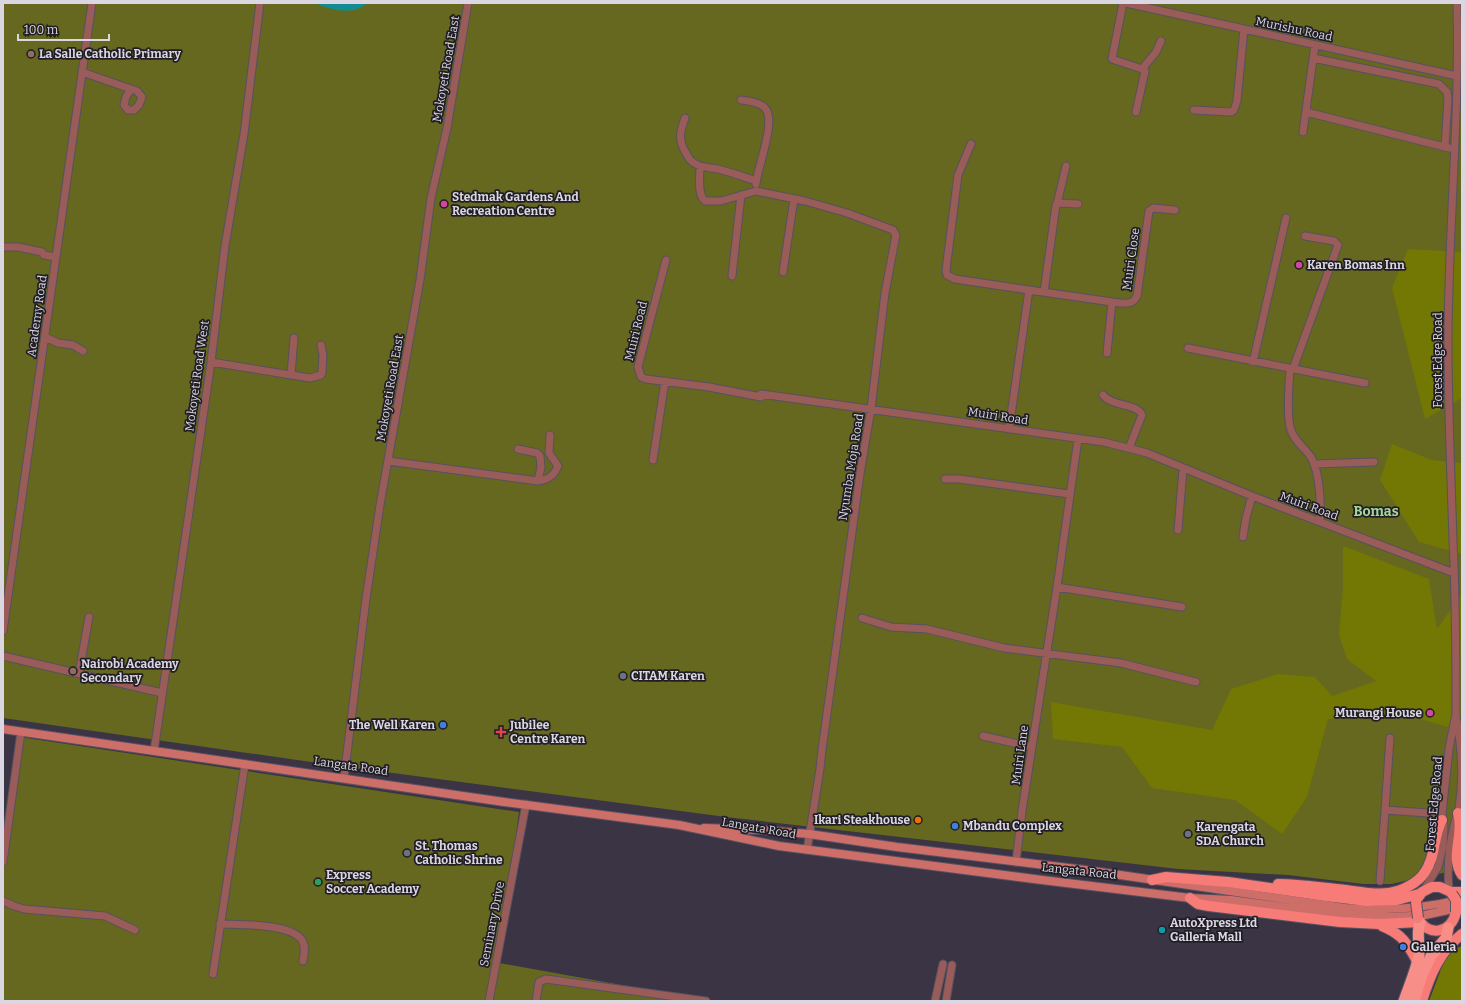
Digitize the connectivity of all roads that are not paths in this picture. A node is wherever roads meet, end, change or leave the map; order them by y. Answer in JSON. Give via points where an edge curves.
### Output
{"nodes":[{"id":1,"x":92,"y":3,"type":"edge"},
{"id":2,"x":260,"y":3,"type":"edge"},
{"id":3,"x":468,"y":3,"type":"edge"},
{"id":4,"x":1124,"y":3,"type":"edge"},
{"id":5,"x":1457,"y":3,"type":"edge"},
{"id":6,"x":1138,"y":4,"type":"edge"},
{"id":7,"x":1244,"y":29,"type":"junction"},
{"id":8,"x":1161,"y":41,"type":"dead end"},
{"id":9,"x":1315,"y":45,"type":"junction"},
{"id":10,"x":1313,"y":58,"type":"junction"},
{"id":11,"x":1142,"y":69,"type":"junction"},
{"id":12,"x":82,"y":72,"type":"junction"},
{"id":13,"x":1457,"y":76,"type":"junction"},
{"id":14,"x":131,"y":89,"type":"dead end"},
{"id":15,"x":741,"y":100,"type":"dead end"},
{"id":16,"x":1194,"y":110,"type":"dead end"},
{"id":17,"x":1136,"y":112,"type":"dead end"},
{"id":18,"x":1306,"y":112,"type":"junction"},
{"id":19,"x":685,"y":118,"type":"dead end"},
{"id":20,"x":1303,"y":132,"type":"dead end"},
{"id":21,"x":970,"y":144,"type":"dead end"},
{"id":22,"x":1445,"y":147,"type":"junction"},
{"id":23,"x":1455,"y":150,"type":"junction"},
{"id":24,"x":700,"y":166,"type":"junction"},
{"id":25,"x":1066,"y":166,"type":"dead end"},
{"id":26,"x":756,"y":181,"type":"junction"},
{"id":27,"x":756,"y":191,"type":"junction"},
{"id":28,"x":741,"y":195,"type":"junction"},
{"id":29,"x":794,"y":199,"type":"junction"},
{"id":30,"x":1057,"y":204,"type":"junction"},
{"id":31,"x":1078,"y":204,"type":"dead end"},
{"id":32,"x":1175,"y":210,"type":"dead end"},
{"id":33,"x":1286,"y":218,"type":"dead end"},
{"id":34,"x":1305,"y":236,"type":"dead end"},
{"id":35,"x":3,"y":246,"type":"edge"},
{"id":36,"x":56,"y":256,"type":"junction"},
{"id":37,"x":666,"y":260,"type":"dead end"},
{"id":38,"x":783,"y":272,"type":"dead end"},
{"id":39,"x":732,"y":276,"type":"dead end"},
{"id":40,"x":1029,"y":290,"type":"junction"},
{"id":41,"x":1044,"y":292,"type":"junction"},
{"id":42,"x":1112,"y":302,"type":"junction"},
{"id":43,"x":45,"y":337,"type":"junction"},
{"id":44,"x":294,"y":338,"type":"dead end"},
{"id":45,"x":321,"y":345,"type":"dead end"},
{"id":46,"x":1188,"y":348,"type":"dead end"},
{"id":47,"x":83,"y":351,"type":"dead end"},
{"id":48,"x":1107,"y":353,"type":"dead end"},
{"id":49,"x":211,"y":362,"type":"junction"},
{"id":50,"x":1253,"y":362,"type":"junction"},
{"id":51,"x":1291,"y":369,"type":"junction"},
{"id":52,"x":291,"y":375,"type":"junction"},
{"id":53,"x":665,"y":381,"type":"junction"},
{"id":54,"x":1365,"y":383,"type":"dead end"},
{"id":55,"x":1103,"y":396,"type":"dead end"},
{"id":56,"x":871,"y":409,"type":"junction"},
{"id":57,"x":1009,"y":429,"type":"junction"},
{"id":58,"x":550,"y":435,"type":"dead end"},
{"id":59,"x":1078,"y":439,"type":"junction"},
{"id":60,"x":1129,"y":448,"type":"junction"},
{"id":61,"x":518,"y":449,"type":"dead end"},
{"id":62,"x":388,"y":460,"type":"junction"},
{"id":63,"x":653,"y":460,"type":"dead end"},
{"id":64,"x":1374,"y":462,"type":"dead end"},
{"id":65,"x":1314,"y":464,"type":"junction"},
{"id":66,"x":1183,"y":469,"type":"junction"},
{"id":67,"x":945,"y":479,"type":"dead end"},
{"id":68,"x":538,"y":481,"type":"junction"},
{"id":69,"x":1069,"y":494,"type":"junction"},
{"id":70,"x":1252,"y":496,"type":"junction"},
{"id":71,"x":1320,"y":521,"type":"junction"},
{"id":72,"x":1178,"y":530,"type":"dead end"},
{"id":73,"x":1243,"y":537,"type":"dead end"},
{"id":74,"x":1454,"y":573,"type":"junction"},
{"id":75,"x":1057,"y":588,"type":"junction"},
{"id":76,"x":1182,"y":607,"type":"dead end"},
{"id":77,"x":89,"y":617,"type":"dead end"},
{"id":78,"x":862,"y":618,"type":"dead end"},
{"id":79,"x":3,"y":632,"type":"edge"},
{"id":80,"x":1047,"y":653,"type":"junction"},
{"id":81,"x":3,"y":656,"type":"edge"},
{"id":82,"x":79,"y":673,"type":"junction"},
{"id":83,"x":1196,"y":682,"type":"dead end"},
{"id":84,"x":162,"y":693,"type":"junction"},
{"id":85,"x":1456,"y":716,"type":"junction"},
{"id":86,"x":3,"y":729,"type":"edge"},
{"id":87,"x":21,"y":732,"type":"junction"},
{"id":88,"x":983,"y":736,"type":"dead end"},
{"id":89,"x":1390,"y":738,"type":"dead end"},
{"id":90,"x":1032,"y":747,"type":"junction"},
{"id":91,"x":154,"y":751,"type":"junction"},
{"id":92,"x":245,"y":764,"type":"junction"},
{"id":93,"x":1448,"y":766,"type":"junction"},
{"id":94,"x":1462,"y":767,"type":"edge"},
{"id":95,"x":344,"y":778,"type":"junction"},
{"id":96,"x":526,"y":804,"type":"junction"},
{"id":97,"x":1385,"y":810,"type":"junction"},
{"id":98,"x":1458,"y":813,"type":"junction"},
{"id":99,"x":1442,"y":817,"type":"junction"},
{"id":100,"x":695,"y":828,"type":"junction"},
{"id":101,"x":809,"y":834,"type":"junction"},
{"id":102,"x":807,"y":850,"type":"junction"},
{"id":103,"x":3,"y":862,"type":"edge"},
{"id":104,"x":1016,"y":862,"type":"junction"},
{"id":105,"x":1462,"y":875,"type":"edge"},
{"id":106,"x":1152,"y":880,"type":"junction"},
{"id":107,"x":1380,"y":881,"type":"dead end"},
{"id":108,"x":1228,"y":882,"type":"junction"},
{"id":109,"x":1454,"y":892,"type":"edge"},
{"id":110,"x":1420,"y":895,"type":"junction"},
{"id":111,"x":1190,"y":898,"type":"junction"},
{"id":112,"x":1462,"y":900,"type":"edge"},
{"id":113,"x":3,"y":901,"type":"edge"},
{"id":114,"x":1456,"y":918,"type":"edge"},
{"id":115,"x":1419,"y":921,"type":"junction"},
{"id":116,"x":220,"y":924,"type":"junction"},
{"id":117,"x":1379,"y":924,"type":"junction"},
{"id":118,"x":135,"y":930,"type":"dead end"},
{"id":119,"x":1462,"y":934,"type":"edge"},
{"id":120,"x":303,"y":961,"type":"dead end"},
{"id":121,"x":1417,"y":961,"type":"junction"},
{"id":122,"x":943,"y":964,"type":"dead end"},
{"id":123,"x":952,"y":965,"type":"dead end"},
{"id":124,"x":212,"y":974,"type":"dead end"},
{"id":125,"x":489,"y":1001,"type":"edge"},
{"id":126,"x":536,"y":1001,"type":"edge"},
{"id":127,"x":706,"y":1001,"type":"edge"},
{"id":128,"x":935,"y":1001,"type":"edge"},
{"id":129,"x":946,"y":1001,"type":"edge"},
{"id":130,"x":1404,"y":1001,"type":"edge"},
{"id":131,"x":1414,"y":1001,"type":"edge"},
{"id":132,"x":1422,"y":1001,"type":"edge"}],
"edges":[{"from":1,"to":12,"type":"street","name":"Academy Road"},
{"from":2,"to":49,"type":"street","name":"Mokoyeti Road West"},
{"from":3,"to":62,"type":"street","name":"Mokoyeti Road East","via":[[447,128],[431,198],[420,280]]},
{"from":4,"to":6,"type":"street","name":"Murishu Road"},
{"from":4,"to":11,"type":"street","via":[[1112,59]]},
{"from":5,"to":13,"type":"street","name":"Forest Edge Road"},
{"from":6,"to":7,"type":"street","name":"Murishu Road"},
{"from":7,"to":9,"type":"street","name":"Murishu Road"},
{"from":7,"to":16,"type":"street","via":[[1234,110]]},
{"from":8,"to":11,"type":"street","via":[[1156,52]]},
{"from":9,"to":10,"type":"street"},
{"from":9,"to":13,"type":"street","name":"Murishu Road"},
{"from":10,"to":18,"type":"street"},
{"from":10,"to":22,"type":"street","via":[[1439,84],[1447,92],[1448,98]]},
{"from":11,"to":17,"type":"street","via":[[1145,74]]},
{"from":12,"to":14,"type":"street"},
{"from":12,"to":36,"type":"street","name":"Academy Road"},
{"from":13,"to":23,"type":"street","name":"Forest Edge Road"},
{"from":15,"to":26,"type":"street","via":[[763,106],[769,115],[766,141]]},
{"from":18,"to":20,"type":"street"},
{"from":18,"to":22,"type":"street"},
{"from":19,"to":24,"type":"street","via":[[680,131],[681,142],[691,161]]},
{"from":21,"to":40,"type":"street","name":"Muiri Close","via":[[958,175],[946,273],[951,278]]},
{"from":22,"to":23,"type":"street"},
{"from":23,"to":74,"type":"street","name":"Forest Edge Road","via":[[1448,343]]},
{"from":24,"to":26,"type":"street"},
{"from":24,"to":28,"type":"street","via":[[700,189],[703,200],[721,201]]},
{"from":25,"to":30,"type":"street"},
{"from":26,"to":27,"type":"street"},
{"from":27,"to":28,"type":"street"},
{"from":27,"to":29,"type":"street","name":"Nyumba Moja Road"},
{"from":28,"to":39,"type":"street"},
{"from":29,"to":38,"type":"street"},
{"from":29,"to":56,"type":"street","name":"Nyumba Moja Road","via":[[847,213],[895,232]]},
{"from":30,"to":31,"type":"street"},
{"from":30,"to":41,"type":"street"},
{"from":32,"to":42,"type":"street","name":"Muiri Close","via":[[1153,208],[1149,211],[1137,296],[1132,302]]},
{"from":33,"to":50,"type":"street"},
{"from":34,"to":51,"type":"street","via":[[1334,241],[1338,245],[1306,337]]},
{"from":35,"to":36,"type":"street"},
{"from":36,"to":43,"type":"street","name":"Academy Road"},
{"from":37,"to":53,"type":"street","name":"Muiri Road","via":[[638,367],[641,377]]},
{"from":40,"to":41,"type":"street","name":"Muiri Close"},
{"from":40,"to":57,"type":"street"},
{"from":41,"to":42,"type":"street","name":"Muiri Close"},
{"from":42,"to":48,"type":"street"},
{"from":43,"to":47,"type":"street","via":[[58,343],[70,344]]},
{"from":43,"to":79,"type":"street","name":"Academy Road"},
{"from":44,"to":52,"type":"street"},
{"from":45,"to":52,"type":"street","via":[[321,375],[310,378]]},
{"from":46,"to":50,"type":"street"},
{"from":49,"to":52,"type":"street"},
{"from":49,"to":84,"type":"street","name":"Mokoyeti Road West"},
{"from":50,"to":51,"type":"street"},
{"from":51,"to":54,"type":"street"},
{"from":51,"to":65,"type":"street","via":[[1289,424],[1294,438]]},
{"from":53,"to":56,"type":"street","name":"Muiri Road","via":[[761,397],[761,394]]},
{"from":53,"to":63,"type":"street"},
{"from":55,"to":60,"type":"street","via":[[1141,412]]},
{"from":56,"to":57,"type":"street","name":"Muiri Road"},
{"from":56,"to":101,"type":"street","name":"Nyumba Moja Road"},
{"from":57,"to":59,"type":"street","name":"Muiri Road"},
{"from":58,"to":68,"type":"street","via":[[549,453],[557,464],[557,469],[547,480]]},
{"from":59,"to":60,"type":"street","name":"Muiri Road"},
{"from":59,"to":69,"type":"street","name":"Muiri Lane"},
{"from":60,"to":66,"type":"street","name":"Muiri Road"},
{"from":61,"to":68,"type":"street","via":[[540,456]]},
{"from":62,"to":68,"type":"street"},
{"from":62,"to":95,"type":"street","name":"Mokoyeti Road East","via":[[366,599]]},
{"from":64,"to":65,"type":"street"},
{"from":65,"to":71,"type":"street"},
{"from":66,"to":70,"type":"street","name":"Muiri Road"},
{"from":66,"to":72,"type":"street"},
{"from":67,"to":69,"type":"street"},
{"from":69,"to":75,"type":"street","name":"Muiri Lane"},
{"from":70,"to":71,"type":"street","name":"Muiri Road"},
{"from":70,"to":73,"type":"street"},
{"from":71,"to":74,"type":"street","name":"Muiri Road"},
{"from":74,"to":85,"type":"street","name":"Forest Edge Road"},
{"from":75,"to":76,"type":"street"},
{"from":75,"to":80,"type":"street","name":"Muiri Lane"},
{"from":77,"to":82,"type":"street"},
{"from":78,"to":80,"type":"street","via":[[891,627],[928,629],[1004,648]]},
{"from":80,"to":83,"type":"street","via":[[1121,664]]},
{"from":80,"to":90,"type":"street","name":"Muiri Lane"},
{"from":81,"to":82,"type":"street"},
{"from":82,"to":84,"type":"street"},
{"from":84,"to":91,"type":"street","name":"Mokoyeti Road West"},
{"from":85,"to":93,"type":"street","name":"Forest Edge Road"},
{"from":85,"to":94,"type":"street","name":"Forest Edge Road"},
{"from":86,"to":87,"type":"main road","name":"Langata Road"},
{"from":87,"to":91,"type":"main road","name":"Langata Road"},
{"from":87,"to":103,"type":"street"},
{"from":88,"to":90,"type":"street"},
{"from":89,"to":97,"type":"street"},
{"from":90,"to":104,"type":"street","name":"Muiri Lane"},
{"from":91,"to":92,"type":"main road","name":"Langata Road"},
{"from":92,"to":95,"type":"main road","name":"Langata Road"},
{"from":92,"to":116,"type":"street"},
{"from":93,"to":94,"type":"street"},
{"from":93,"to":99,"type":"street","name":"Forest Edge Road"},
{"from":94,"to":98,"type":"street","name":"Forest Edge Road"},
{"from":95,"to":96,"type":"main road","name":"Langata Road"},
{"from":96,"to":100,"type":"main road","name":"Langata Road"},
{"from":96,"to":125,"type":"street","name":"Seminary Drive"},
{"from":97,"to":99,"type":"street"},
{"from":97,"to":107,"type":"street"},
{"from":98,"to":105,"type":"main road","via":[[1460,822],[1456,863]]},
{"from":98,"to":109,"type":"street","name":"Forest Edge Road","via":[[1448,874]]},
{"from":99,"to":108,"type":"main road","via":[[1427,869],[1417,880],[1398,891],[1378,893],[1300,884]]},
{"from":99,"to":110,"type":"street","name":"Forest Edge Road","via":[[1444,836],[1440,862]]},
{"from":100,"to":101,"type":"main road","name":"Langata Road"},
{"from":100,"to":102,"type":"main road","name":"Langata Road"},
{"from":101,"to":102,"type":"street","name":"Nyumba Moja Road"},
{"from":101,"to":104,"type":"main road","name":"Langata Road"},
{"from":102,"to":111,"type":"main road","name":"Langata Road"},
{"from":104,"to":106,"type":"main road","name":"Langata Road"},
{"from":106,"to":108,"type":"main road","via":[[1166,876]]},
{"from":106,"to":112,"type":"main road","name":"Langata Road","via":[[1345,908],[1406,909]]},
{"from":108,"to":110,"type":"main road","via":[[1367,901],[1397,900]]},
{"from":109,"to":110,"type":"main road","via":[[1436,886]]},
{"from":109,"to":114,"type":"main road","bridge":true},
{"from":110,"to":115,"type":"main road","bridge":true},
{"from":111,"to":114,"type":"main road","name":"Langata Road","via":[[1231,900],[1333,914]]},
{"from":111,"to":117,"type":"main road","via":[[1198,904],[1209,906],[1340,922]]},
{"from":113,"to":118,"type":"street","via":[[24,908],[105,916]]},
{"from":114,"to":115,"type":"main road","via":[[1434,931]]},
{"from":114,"to":131,"type":"highway","via":[[1422,975]]},
{"from":115,"to":117,"type":"main road"},
{"from":115,"to":121,"type":"highway"},
{"from":116,"to":120,"type":"street","via":[[280,928],[297,934],[303,941]]},
{"from":116,"to":124,"type":"street"},
{"from":117,"to":121,"type":"main road","via":[[1399,934]]},
{"from":119,"to":132,"type":"main road","via":[[1437,962]]},
{"from":121,"to":130,"type":"highway"},
{"from":122,"to":128,"type":"street"},
{"from":123,"to":129,"type":"street"},
{"from":126,"to":127,"type":"street","via":[[539,982],[546,979]]}]}
